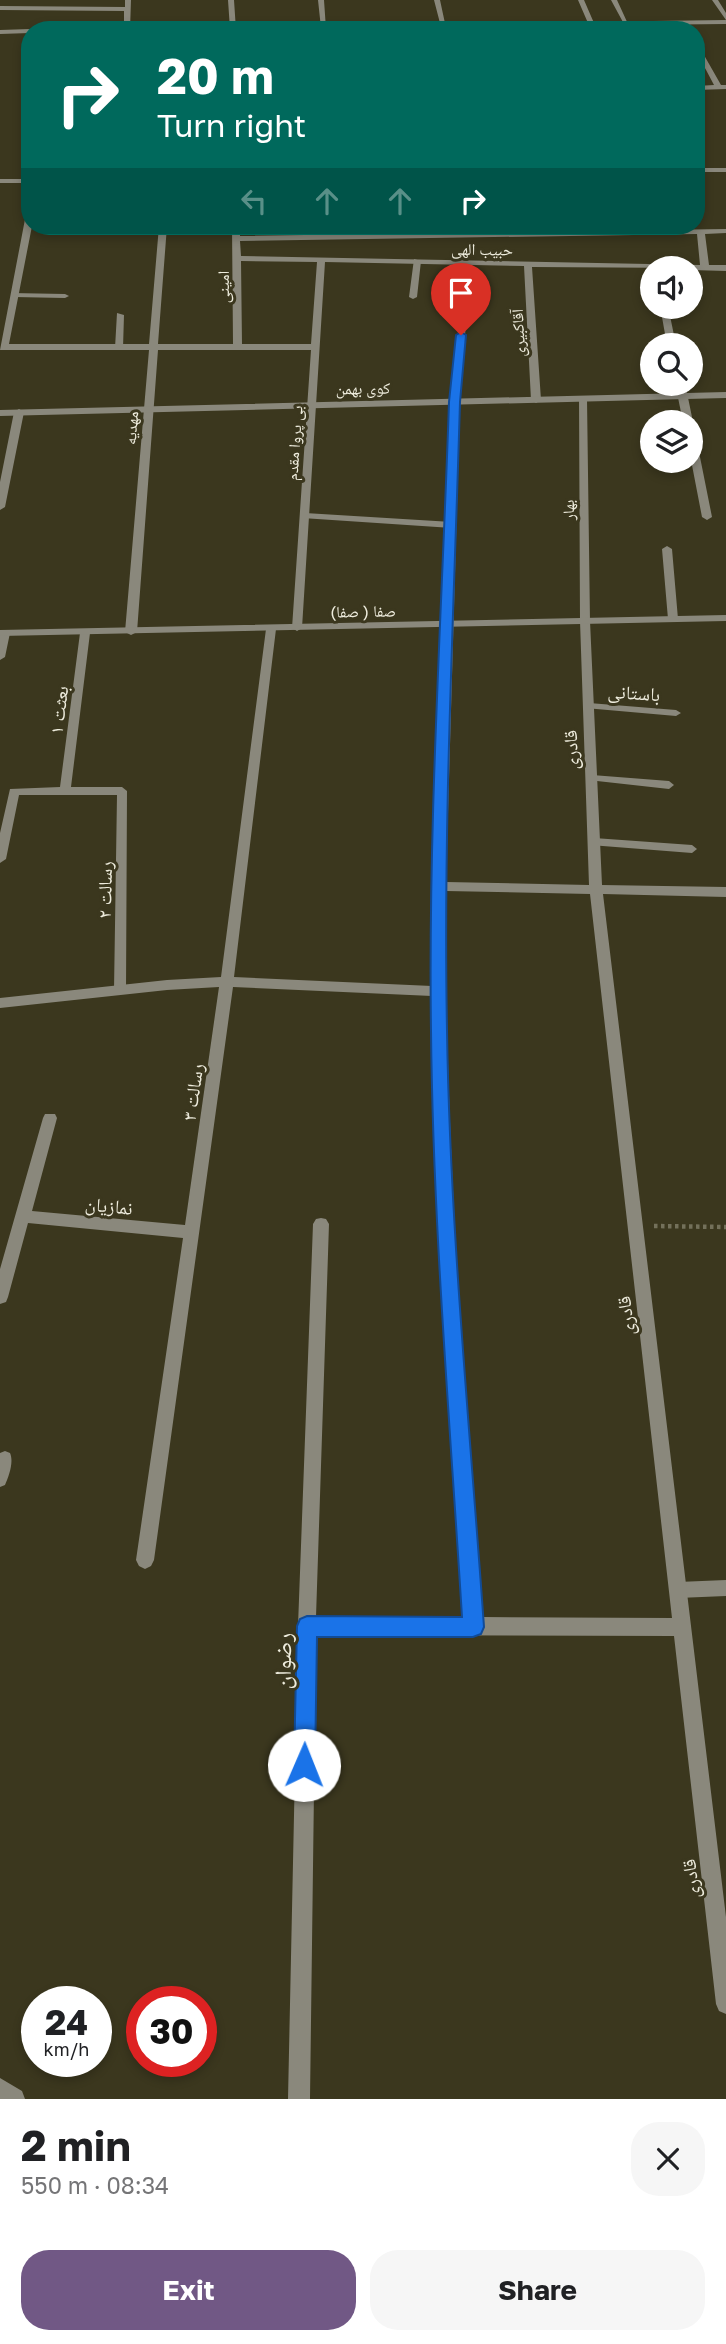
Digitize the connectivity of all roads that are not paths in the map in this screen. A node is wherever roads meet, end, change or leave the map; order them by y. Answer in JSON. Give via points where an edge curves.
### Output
{"nodes":[{"id":1,"x":128,"y":0,"type":"edge"},
{"id":2,"x":230,"y":0,"type":"edge"},
{"id":3,"x":321,"y":0,"type":"edge"},
{"id":4,"x":438,"y":0,"type":"edge"},
{"id":5,"x":581,"y":0,"type":"edge"},
{"id":6,"x":614,"y":0,"type":"edge"},
{"id":7,"x":715,"y":0,"type":"edge"},
{"id":8,"x":63,"y":4,"type":"edge"},
{"id":9,"x":0,"y":8,"type":"edge"},
{"id":10,"x":127,"y":9,"type":"junction"},
{"id":11,"x":726,"y":20,"type":"edge"},
{"id":12,"x":127,"y":21,"type":"edge"},
{"id":13,"x":232,"y":21,"type":"edge"},
{"id":14,"x":323,"y":21,"type":"edge"},
{"id":15,"x":443,"y":21,"type":"edge"},
{"id":16,"x":590,"y":21,"type":"edge"},
{"id":17,"x":625,"y":21,"type":"edge"},
{"id":18,"x":705,"y":23,"type":"edge"},
{"id":19,"x":21,"y":31,"type":"edge"},
{"id":20,"x":0,"y":32,"type":"edge"},
{"id":21,"x":705,"y":58,"type":"edge"},
{"id":22,"x":722,"y":87,"type":"edge"},
{"id":23,"x":705,"y":170,"type":"edge"},
{"id":24,"x":726,"y":171,"type":"edge"},
{"id":25,"x":0,"y":181,"type":"edge"},
{"id":26,"x":21,"y":181,"type":"edge"},
{"id":27,"x":705,"y":231,"type":"edge"},
{"id":28,"x":726,"y":231,"type":"edge"},
{"id":29,"x":26,"y":235,"type":"edge"},
{"id":30,"x":162,"y":235,"type":"edge"},
{"id":31,"x":236,"y":235,"type":"edge"},
{"id":32,"x":455,"y":235,"type":"edge"},
{"id":33,"x":701,"y":235,"type":"edge"},
{"id":34,"x":425,"y":236,"type":"joint"},
{"id":35,"x":360,"y":237,"type":"joint"},
{"id":36,"x":236,"y":239,"type":"junction"},
{"id":37,"x":237,"y":258,"type":"junction"},
{"id":38,"x":321,"y":259,"type":"junction"},
{"id":39,"x":417,"y":261,"type":"junction"},
{"id":40,"x":528,"y":264,"type":"junction"},
{"id":41,"x":640,"y":267,"type":"edge"},
{"id":42,"x":705,"y":268,"type":"joint"},
{"id":43,"x":726,"y":268,"type":"edge"},
{"id":44,"x":14,"y":295,"type":"junction"},
{"id":45,"x":65,"y":296,"type":"dead end"},
{"id":46,"x":413,"y":297,"type":"dead end"},
{"id":47,"x":463,"y":313,"type":"dead end"},
{"id":48,"x":120,"y":314,"type":"dead end"},
{"id":49,"x":2,"y":347,"type":"edge"},
{"id":50,"x":237,"y":347,"type":"junction"},
{"id":51,"x":315,"y":347,"type":"junction"},
{"id":52,"x":118,"y":348,"type":"junction"},
{"id":53,"x":153,"y":348,"type":"junction"},
{"id":54,"x":726,"y":395,"type":"edge"},
{"id":55,"x":683,"y":396,"type":"joint"},
{"id":56,"x":703,"y":396,"type":"edge"},
{"id":57,"x":582,"y":398,"type":"junction"},
{"id":58,"x":536,"y":400,"type":"junction"},
{"id":59,"x":455,"y":402,"type":"junction"},
{"id":60,"x":313,"y":405,"type":"junction"},
{"id":61,"x":149,"y":409,"type":"junction"},
{"id":62,"x":686,"y":410,"type":"edge"},
{"id":63,"x":19,"y":412,"type":"junction"},
{"id":64,"x":0,"y":413,"type":"edge"},
{"id":65,"x":698,"y":473,"type":"edge"},
{"id":66,"x":0,"y":507,"type":"edge"},
{"id":67,"x":305,"y":516,"type":"junction"},
{"id":68,"x":707,"y":517,"type":"dead end"},
{"id":69,"x":452,"y":525,"type":"junction"},
{"id":70,"x":667,"y":549,"type":"dead end"},
{"id":71,"x":726,"y":618,"type":"edge"},
{"id":72,"x":673,"y":619,"type":"junction"},
{"id":73,"x":586,"y":621,"type":"junction"},
{"id":74,"x":449,"y":624,"type":"junction"},
{"id":75,"x":298,"y":628,"type":"junction"},
{"id":76,"x":271,"y":629,"type":"junction"},
{"id":77,"x":131,"y":632,"type":"junction"},
{"id":78,"x":2,"y":633,"type":"edge"},
{"id":79,"x":85,"y":633,"type":"junction"},
{"id":80,"x":0,"y":657,"type":"edge"},
{"id":81,"x":589,"y":706,"type":"junction"},
{"id":82,"x":676,"y":712,"type":"dead end"},
{"id":83,"x":592,"y":778,"type":"junction"},
{"id":84,"x":669,"y":785,"type":"dead end"},
{"id":85,"x":65,"y":791,"type":"junction"},
{"id":86,"x":594,"y":842,"type":"junction"},
{"id":87,"x":692,"y":849,"type":"dead end"},
{"id":88,"x":0,"y":859,"type":"edge"},
{"id":89,"x":440,"y":886,"type":"junction"},
{"id":90,"x":596,"y":889,"type":"junction"},
{"id":91,"x":726,"y":892,"type":"edge"},
{"id":92,"x":227,"y":982,"type":"junction"},
{"id":93,"x":120,"y":990,"type":"junction"},
{"id":94,"x":439,"y":991,"type":"junction"},
{"id":95,"x":0,"y":1003,"type":"edge"},
{"id":96,"x":50,"y":1118,"type":"dead end"},
{"id":97,"x":22,"y":1216,"type":"junction"},
{"id":98,"x":321,"y":1224,"type":"dead end"},
{"id":99,"x":192,"y":1232,"type":"junction"},
{"id":100,"x":0,"y":1297,"type":"edge"},
{"id":101,"x":5,"y":1458,"type":"dead end"},
{"id":102,"x":0,"y":1480,"type":"edge"},
{"id":103,"x":145,"y":1560,"type":"dead end"},
{"id":104,"x":726,"y":1588,"type":"edge"},
{"id":105,"x":678,"y":1590,"type":"junction"},
{"id":106,"x":307,"y":1626,"type":"junction"},
{"id":107,"x":473,"y":1627,"type":"junction"},
{"id":108,"x":682,"y":1627,"type":"junction"},
{"id":109,"x":726,"y":2004,"type":"edge"},
{"id":110,"x":0,"y":2089,"type":"edge"},
{"id":111,"x":14,"y":2099,"type":"edge"},
{"id":112,"x":299,"y":2099,"type":"edge"}],
"edges":[{"from":1,"to":10,"type":"street"},
{"from":2,"to":13,"type":"street"},
{"from":3,"to":14,"type":"street"},
{"from":4,"to":15,"type":"street"},
{"from":5,"to":16,"type":"lane"},
{"from":6,"to":17,"type":"street"},
{"from":7,"to":11,"type":"street"},
{"from":8,"to":9,"type":"street"},
{"from":8,"to":10,"type":"street"},
{"from":10,"to":12,"type":"street"},
{"from":11,"to":18,"type":"street"},
{"from":19,"to":20,"type":"street"},
{"from":21,"to":22,"type":"street"},
{"from":23,"to":24,"type":"street"},
{"from":25,"to":26,"type":"lane"},
{"from":27,"to":28,"type":"street"},
{"from":29,"to":44,"type":"street"},
{"from":30,"to":53,"type":"street","name":"مهدیه"},
{"from":31,"to":36,"type":"street","name":"امینی"},
{"from":32,"to":34,"type":"street"},
{"from":33,"to":42,"type":"street"},
{"from":34,"to":35,"type":"street"},
{"from":35,"to":36,"type":"street"},
{"from":36,"to":37,"type":"street","name":"امینی"},
{"from":37,"to":38,"type":"street","name":"حبیب الهی"},
{"from":37,"to":50,"type":"street","name":"امینی"},
{"from":38,"to":39,"type":"street","name":"حبیب الهی"},
{"from":38,"to":51,"type":"street","name":"بی پروا مقدم"},
{"from":39,"to":40,"type":"street","name":"حبیب الهی"},
{"from":39,"to":46,"type":"lane"},
{"from":40,"to":41,"type":"street","name":"حبیب الهی"},
{"from":40,"to":58,"type":"street","name":"آقاکبیری"},
{"from":42,"to":43,"type":"street","name":"حبیب الهی"},
{"from":44,"to":45,"type":"lane"},
{"from":44,"to":49,"type":"street"},
{"from":47,"to":59,"type":"lane"},
{"from":48,"to":52,"type":"lane"},
{"from":49,"to":52,"type":"street"},
{"from":50,"to":51,"type":"street"},
{"from":50,"to":53,"type":"street"},
{"from":51,"to":60,"type":"street","name":"بی پروا مقدم"},
{"from":52,"to":53,"type":"street"},
{"from":53,"to":61,"type":"street","name":"مهدیه"},
{"from":54,"to":56,"type":"street","name":"کوی بهمن"},
{"from":55,"to":57,"type":"street","name":"کوی بهمن"},
{"from":55,"to":62,"type":"street"},
{"from":57,"to":58,"type":"street","name":"کوی بهمن"},
{"from":57,"to":73,"type":"street","name":"بهار"},
{"from":58,"to":59,"type":"street","name":"کوی بهمن"},
{"from":59,"to":60,"type":"street","name":"کوی بهمن"},
{"from":59,"to":69,"type":"street"},
{"from":60,"to":61,"type":"street","name":"کوی بهمن"},
{"from":60,"to":67,"type":"street","name":"بی پروا مقدم"},
{"from":61,"to":63,"type":"street","name":"کوی بهمن"},
{"from":61,"to":77,"type":"street","name":"مهدیه"},
{"from":63,"to":64,"type":"street","name":"کوی بهمن"},
{"from":63,"to":66,"type":"street"},
{"from":65,"to":68,"type":"street"},
{"from":67,"to":69,"type":"lane"},
{"from":67,"to":75,"type":"street","name":"بی پروا مقدم"},
{"from":69,"to":74,"type":"street"},
{"from":70,"to":72,"type":"lane"},
{"from":71,"to":72,"type":"street","name":"صفا ( صفا)"},
{"from":72,"to":73,"type":"street","name":"صفا ( صفا)"},
{"from":73,"to":74,"type":"street","name":"صفا ( صفا)"},
{"from":73,"to":81,"type":"street","name":"قادری"},
{"from":74,"to":75,"type":"street","name":"صفا ( صفا)"},
{"from":74,"to":89,"type":"street"},
{"from":75,"to":76,"type":"street","name":"صفا ( صفا)"},
{"from":76,"to":77,"type":"street","name":"صفا ( صفا)"},
{"from":76,"to":92,"type":"street","name":"رسالت ۳"},
{"from":77,"to":79,"type":"street","name":"صفا ( صفا)"},
{"from":78,"to":79,"type":"street","name":"صفا ( صفا)"},
{"from":78,"to":80,"type":"lane"},
{"from":79,"to":85,"type":"lane","name":"بعثت ۱"},
{"from":81,"to":82,"type":"lane","name":"باستانی"},
{"from":81,"to":83,"type":"street","name":"قادری"},
{"from":83,"to":84,"type":"lane"},
{"from":83,"to":86,"type":"street","name":"قادری"},
{"from":85,"to":88,"type":"lane","via":[[14,791]]},
{"from":85,"to":93,"type":"lane","name":"رسالت ۲","via":[[122,791]]},
{"from":86,"to":87,"type":"lane"},
{"from":86,"to":90,"type":"street","name":"قادری"},
{"from":89,"to":90,"type":"street"},
{"from":89,"to":94,"type":"street"},
{"from":90,"to":91,"type":"street"},
{"from":90,"to":105,"type":"street","name":"قادری"},
{"from":92,"to":93,"type":"street"},
{"from":92,"to":94,"type":"street"},
{"from":92,"to":99,"type":"street","name":"رسالت ۳"},
{"from":93,"to":95,"type":"street"},
{"from":94,"to":107,"type":"street","via":[[446,1212]]},
{"from":96,"to":97,"type":"street"},
{"from":97,"to":99,"type":"street","name":"نمازیان"},
{"from":97,"to":100,"type":"street"},
{"from":98,"to":106,"type":"street","name":"رضوان"},
{"from":99,"to":103,"type":"street","name":"رسالت ۳"},
{"from":101,"to":102,"type":"lane"},
{"from":104,"to":105,"type":"lane"},
{"from":105,"to":108,"type":"street","name":"قادری"},
{"from":106,"to":107,"type":"street"},
{"from":106,"to":112,"type":"street","name":"رضوان"},
{"from":107,"to":108,"type":"street"},
{"from":108,"to":109,"type":"street","name":"قادری"},
{"from":110,"to":111,"type":"street"}]}
